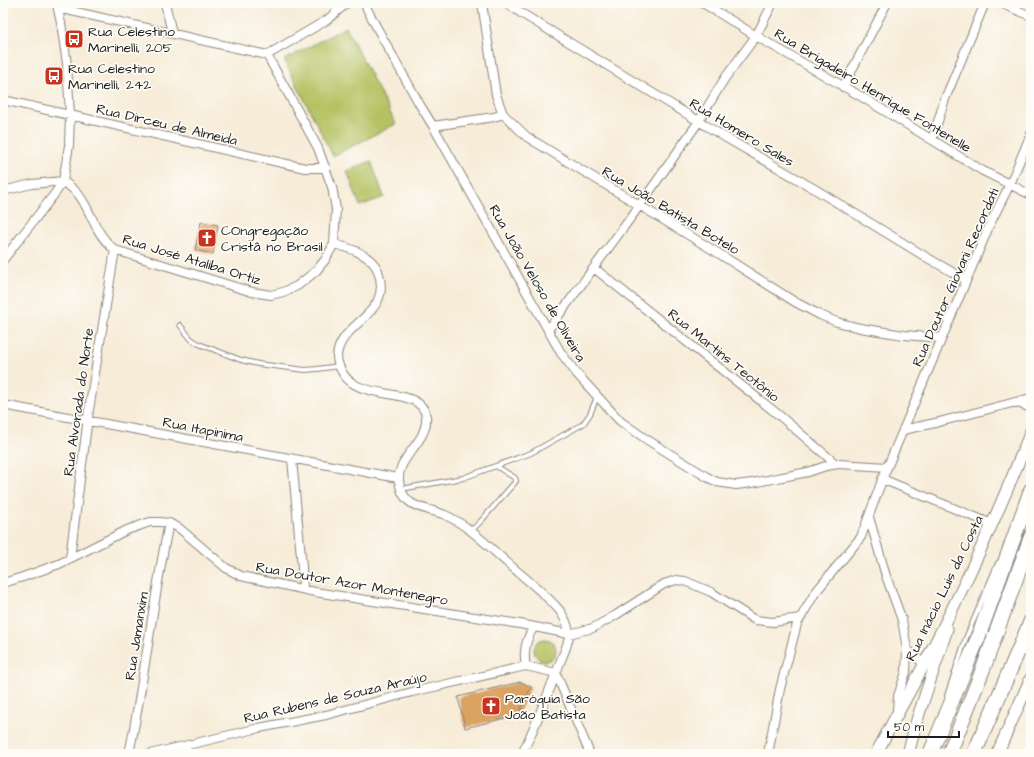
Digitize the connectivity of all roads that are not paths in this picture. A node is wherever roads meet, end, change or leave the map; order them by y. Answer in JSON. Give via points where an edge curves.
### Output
{"nodes":[{"id":1,"x":165,"y":3,"type":"edge"},
{"id":2,"x":347,"y":3,"type":"edge"},
{"id":3,"x":364,"y":3,"type":"edge"},
{"id":4,"x":482,"y":3,"type":"edge"},
{"id":5,"x":507,"y":3,"type":"edge"},
{"id":6,"x":703,"y":3,"type":"edge"},
{"id":7,"x":773,"y":3,"type":"edge"},
{"id":8,"x":887,"y":3,"type":"edge"},
{"id":9,"x":985,"y":3,"type":"edge"},
{"id":10,"x":1000,"y":3,"type":"edge"},
{"id":11,"x":57,"y":5,"type":"edge"},
{"id":12,"x":1031,"y":16,"type":"edge"},
{"id":13,"x":172,"y":33,"type":"junction"},
{"id":14,"x":756,"y":36,"type":"junction"},
{"id":15,"x":267,"y":55,"type":"junction"},
{"id":16,"x":843,"y":87,"type":"junction"},
{"id":17,"x":3,"y":100,"type":"edge"},
{"id":18,"x":503,"y":114,"type":"junction"},
{"id":19,"x":70,"y":115,"type":"junction"},
{"id":20,"x":699,"y":121,"type":"junction"},
{"id":21,"x":433,"y":126,"type":"junction"},
{"id":22,"x":1031,"y":134,"type":"edge"},
{"id":23,"x":932,"y":140,"type":"junction"},
{"id":24,"x":326,"y":168,"type":"junction"},
{"id":25,"x":63,"y":181,"type":"junction"},
{"id":26,"x":1010,"y":184,"type":"junction"},
{"id":27,"x":3,"y":191,"type":"edge"},
{"id":28,"x":1031,"y":195,"type":"edge"},
{"id":29,"x":640,"y":206,"type":"junction"},
{"id":30,"x":334,"y":244,"type":"junction"},
{"id":31,"x":115,"y":250,"type":"junction"},
{"id":32,"x":3,"y":260,"type":"edge"},
{"id":33,"x":594,"y":268,"type":"junction"},
{"id":34,"x":966,"y":280,"type":"junction"},
{"id":35,"x":180,"y":325,"type":"dead end"},
{"id":36,"x":548,"y":330,"type":"junction"},
{"id":37,"x":942,"y":338,"type":"junction"},
{"id":38,"x":339,"y":366,"type":"junction"},
{"id":39,"x":596,"y":397,"type":"junction"},
{"id":40,"x":1031,"y":398,"type":"edge"},
{"id":41,"x":1015,"y":402,"type":"junction"},
{"id":42,"x":3,"y":405,"type":"edge"},
{"id":43,"x":1031,"y":408,"type":"edge"},
{"id":44,"x":88,"y":421,"type":"junction"},
{"id":45,"x":903,"y":430,"type":"junction"},
{"id":46,"x":1031,"y":431,"type":"edge"},
{"id":47,"x":292,"y":459,"type":"junction"},
{"id":48,"x":836,"y":464,"type":"junction"},
{"id":49,"x":496,"y":466,"type":"junction"},
{"id":50,"x":887,"y":467,"type":"junction"},
{"id":51,"x":398,"y":478,"type":"junction"},
{"id":52,"x":882,"y":479,"type":"junction"},
{"id":53,"x":400,"y":489,"type":"junction"},
{"id":54,"x":1031,"y":490,"type":"edge"},
{"id":55,"x":868,"y":517,"type":"junction"},
{"id":56,"x":169,"y":523,"type":"junction"},
{"id":57,"x":992,"y":524,"type":"junction"},
{"id":58,"x":470,"y":531,"type":"junction"},
{"id":59,"x":1031,"y":537,"type":"edge"},
{"id":60,"x":1012,"y":543,"type":"junction"},
{"id":61,"x":1002,"y":555,"type":"dead end"},
{"id":62,"x":70,"y":558,"type":"junction"},
{"id":63,"x":998,"y":562,"type":"dead end"},
{"id":64,"x":3,"y":583,"type":"edge"},
{"id":65,"x":303,"y":589,"type":"junction"},
{"id":66,"x":950,"y":613,"type":"junction"},
{"id":67,"x":800,"y":618,"type":"junction"},
{"id":68,"x":1031,"y":621,"type":"edge"},
{"id":69,"x":534,"y":627,"type":"junction"},
{"id":70,"x":569,"y":634,"type":"junction"},
{"id":71,"x":907,"y":649,"type":"junction"},
{"id":72,"x":924,"y":664,"type":"junction"},
{"id":73,"x":526,"y":666,"type":"junction"},
{"id":74,"x":556,"y":673,"type":"junction"},
{"id":75,"x":1031,"y":678,"type":"edge"},
{"id":76,"x":946,"y":698,"type":"dead end"},
{"id":77,"x":944,"y":706,"type":"dead end"},
{"id":78,"x":897,"y":712,"type":"junction"},
{"id":79,"x":943,"y":723,"type":"junction"},
{"id":80,"x":129,"y":754,"type":"edge"},
{"id":81,"x":150,"y":754,"type":"edge"},
{"id":82,"x":522,"y":754,"type":"edge"},
{"id":83,"x":590,"y":754,"type":"edge"},
{"id":84,"x":768,"y":754,"type":"edge"},
{"id":85,"x":876,"y":754,"type":"edge"},
{"id":86,"x":908,"y":754,"type":"edge"},
{"id":87,"x":930,"y":754,"type":"edge"},
{"id":88,"x":949,"y":754,"type":"edge"},
{"id":89,"x":974,"y":754,"type":"edge"},
{"id":90,"x":997,"y":754,"type":"edge"}],
"edges":[{"from":1,"to":13,"type":"street"},
{"from":2,"to":15,"type":"street","via":[[328,20]]},
{"from":3,"to":21,"type":"street","name":"Rua João Veloso de Oliveira"},
{"from":4,"to":18,"type":"street","name":"Rua João Batista Botelo","via":[[496,95]]},
{"from":5,"to":20,"type":"street","name":"Rua Homero Sales","via":[[521,14]]},
{"from":6,"to":14,"type":"street","name":"Rua Brigadeiro Henrique Fontenelle"},
{"from":7,"to":14,"type":"street"},
{"from":8,"to":16,"type":"street"},
{"from":9,"to":23,"type":"street","via":[[945,99]]},
{"from":10,"to":12,"type":"street"},
{"from":11,"to":13,"type":"street"},
{"from":11,"to":19,"type":"street","via":[[67,64]]},
{"from":13,"to":15,"type":"street"},
{"from":14,"to":16,"type":"street","name":"Rua Brigadeiro Henrique Fontenelle"},
{"from":14,"to":20,"type":"street"},
{"from":15,"to":24,"type":"street","via":[[318,148]]},
{"from":16,"to":23,"type":"street","name":"Rua Brigadeiro Henrique Fontenelle"},
{"from":17,"to":19,"type":"street","name":"Rua Dirceu de Almeida"},
{"from":18,"to":21,"type":"street"},
{"from":18,"to":29,"type":"street","name":"Rua João Batista Botelo","via":[[528,137]]},
{"from":19,"to":24,"type":"street","name":"Rua Dirceu de Almeida","via":[[305,168]]},
{"from":19,"to":25,"type":"street","via":[[69,145]]},
{"from":20,"to":29,"type":"street"},
{"from":20,"to":34,"type":"street","name":"Rua Homero Sales"},
{"from":21,"to":36,"type":"street","name":"Rua João Veloso de Oliveira"},
{"from":22,"to":26,"type":"street","name":"Rua Doutor Giovani Recordati"},
{"from":23,"to":26,"type":"street","name":"Rua Brigadeiro Henrique Fontenelle"},
{"from":24,"to":30,"type":"street","via":[[336,209]]},
{"from":25,"to":27,"type":"street","via":[[32,184]]},
{"from":25,"to":31,"type":"street","name":"Rua José Ataliba Ortiz","via":[[80,197],[100,235]]},
{"from":25,"to":32,"type":"street"},
{"from":26,"to":28,"type":"street","name":"Rua Brigadeiro Henrique Fontenelle"},
{"from":26,"to":34,"type":"street","name":"Rua Doutor Giovani Recordati"},
{"from":29,"to":33,"type":"street"},
{"from":29,"to":37,"type":"street","name":"Rua João Batista Botelo","via":[[820,315],[860,328]]},
{"from":30,"to":31,"type":"street","name":"Rua José Ataliba Ortiz","via":[[316,271],[297,286],[271,295],[252,292]]},
{"from":30,"to":38,"type":"street","via":[[362,254],[376,265],[381,279],[378,303],[341,344],[337,356]]},
{"from":31,"to":44,"type":"street","name":"Rua Alvorada do Norte"},
{"from":33,"to":36,"type":"street"},
{"from":33,"to":48,"type":"street","name":"Rua Martins Teotônio","via":[[783,418]]},
{"from":34,"to":37,"type":"street","name":"Rua Doutor Giovani Recordati"},
{"from":35,"to":38,"type":"lane","via":[[191,339],[199,344],[252,363],[305,370]]},
{"from":36,"to":39,"type":"street","name":"Rua João Veloso de Oliveira","via":[[561,353]]},
{"from":37,"to":45,"type":"street","name":"Rua Doutor Giovani Recordati"},
{"from":38,"to":51,"type":"street","via":[[343,376],[352,385],[412,399],[421,404],[426,414],[426,426],[422,437],[406,458]]},
{"from":39,"to":48,"type":"street","name":"Rua João Veloso de Oliveira","via":[[620,421],[639,435],[717,482],[736,485],[752,483]]},
{"from":39,"to":49,"type":"lane","via":[[583,424],[530,453]]},
{"from":40,"to":41,"type":"street"},
{"from":41,"to":43,"type":"street"},
{"from":41,"to":45,"type":"street"},
{"from":42,"to":44,"type":"street","name":"Rua Itapinima"},
{"from":44,"to":47,"type":"street","name":"Rua Itapinima"},
{"from":44,"to":62,"type":"street","name":"Rua Alvorada do Norte"},
{"from":45,"to":50,"type":"street"},
{"from":46,"to":57,"type":"main road","name":"Rua Inácio Luis da Costa"},
{"from":47,"to":51,"type":"street","name":"Rua Itapinima"},
{"from":47,"to":65,"type":"street"},
{"from":48,"to":50,"type":"street","name":"Rua João Veloso de Oliveira"},
{"from":49,"to":53,"type":"lane","via":[[463,478]]},
{"from":49,"to":58,"type":"lane","via":[[516,482]]},
{"from":50,"to":52,"type":"street"},
{"from":51,"to":53,"type":"street"},
{"from":52,"to":55,"type":"street"},
{"from":52,"to":57,"type":"street"},
{"from":53,"to":58,"type":"street","via":[[412,504],[446,515]]},
{"from":54,"to":60,"type":"highway"},
{"from":55,"to":67,"type":"street","via":[[857,543],[815,594]]},
{"from":55,"to":71,"type":"street","via":[[902,620]]},
{"from":56,"to":62,"type":"street","via":[[150,522],[127,530]]},
{"from":56,"to":65,"type":"street","name":"Rua Doutor Azor Montenegro","via":[[179,528],[226,568],[241,576]]},
{"from":56,"to":80,"type":"street","name":"Rua Jamanxim"},
{"from":57,"to":66,"type":"main road","name":"Rua Inácio Luis da Costa"},
{"from":58,"to":70,"type":"street","via":[[546,596],[560,612]]},
{"from":59,"to":88,"type":"highway"},
{"from":60,"to":61,"type":"lane"},
{"from":60,"to":79,"type":"highway","via":[[978,638]]},
{"from":62,"to":64,"type":"street"},
{"from":63,"to":76,"type":"lane","via":[[966,638]]},
{"from":65,"to":69,"type":"street","name":"Rua Doutor Azor Montenegro"},
{"from":66,"to":72,"type":"main road","name":"Rua Inácio Luis da Costa"},
{"from":66,"to":86,"type":"main road","via":[[946,634]]},
{"from":67,"to":70,"type":"street","via":[[773,622],[755,620],[711,592],[676,580],[664,584],[593,628]]},
{"from":67,"to":84,"type":"street","via":[[785,666]]},
{"from":68,"to":89,"type":"highway"},
{"from":69,"to":70,"type":"street","name":"Rua Doutor Azor Montenegro"},
{"from":69,"to":73,"type":"street","via":[[524,650]]},
{"from":70,"to":74,"type":"street"},
{"from":71,"to":72,"type":"street"},
{"from":71,"to":78,"type":"street","via":[[906,672],[898,696]]},
{"from":72,"to":78,"type":"main road","name":"Rua Inácio Luis da Costa"},
{"from":73,"to":74,"type":"street"},
{"from":73,"to":81,"type":"street","name":"Rua Rubens de Souza Araújo"},
{"from":74,"to":82,"type":"street","via":[[546,702]]},
{"from":74,"to":83,"type":"street"},
{"from":75,"to":90,"type":"main road"},
{"from":77,"to":79,"type":"lane"},
{"from":78,"to":85,"type":"main road","name":"Rua Inácio Luis da Costa"},
{"from":79,"to":87,"type":"highway"}]}
